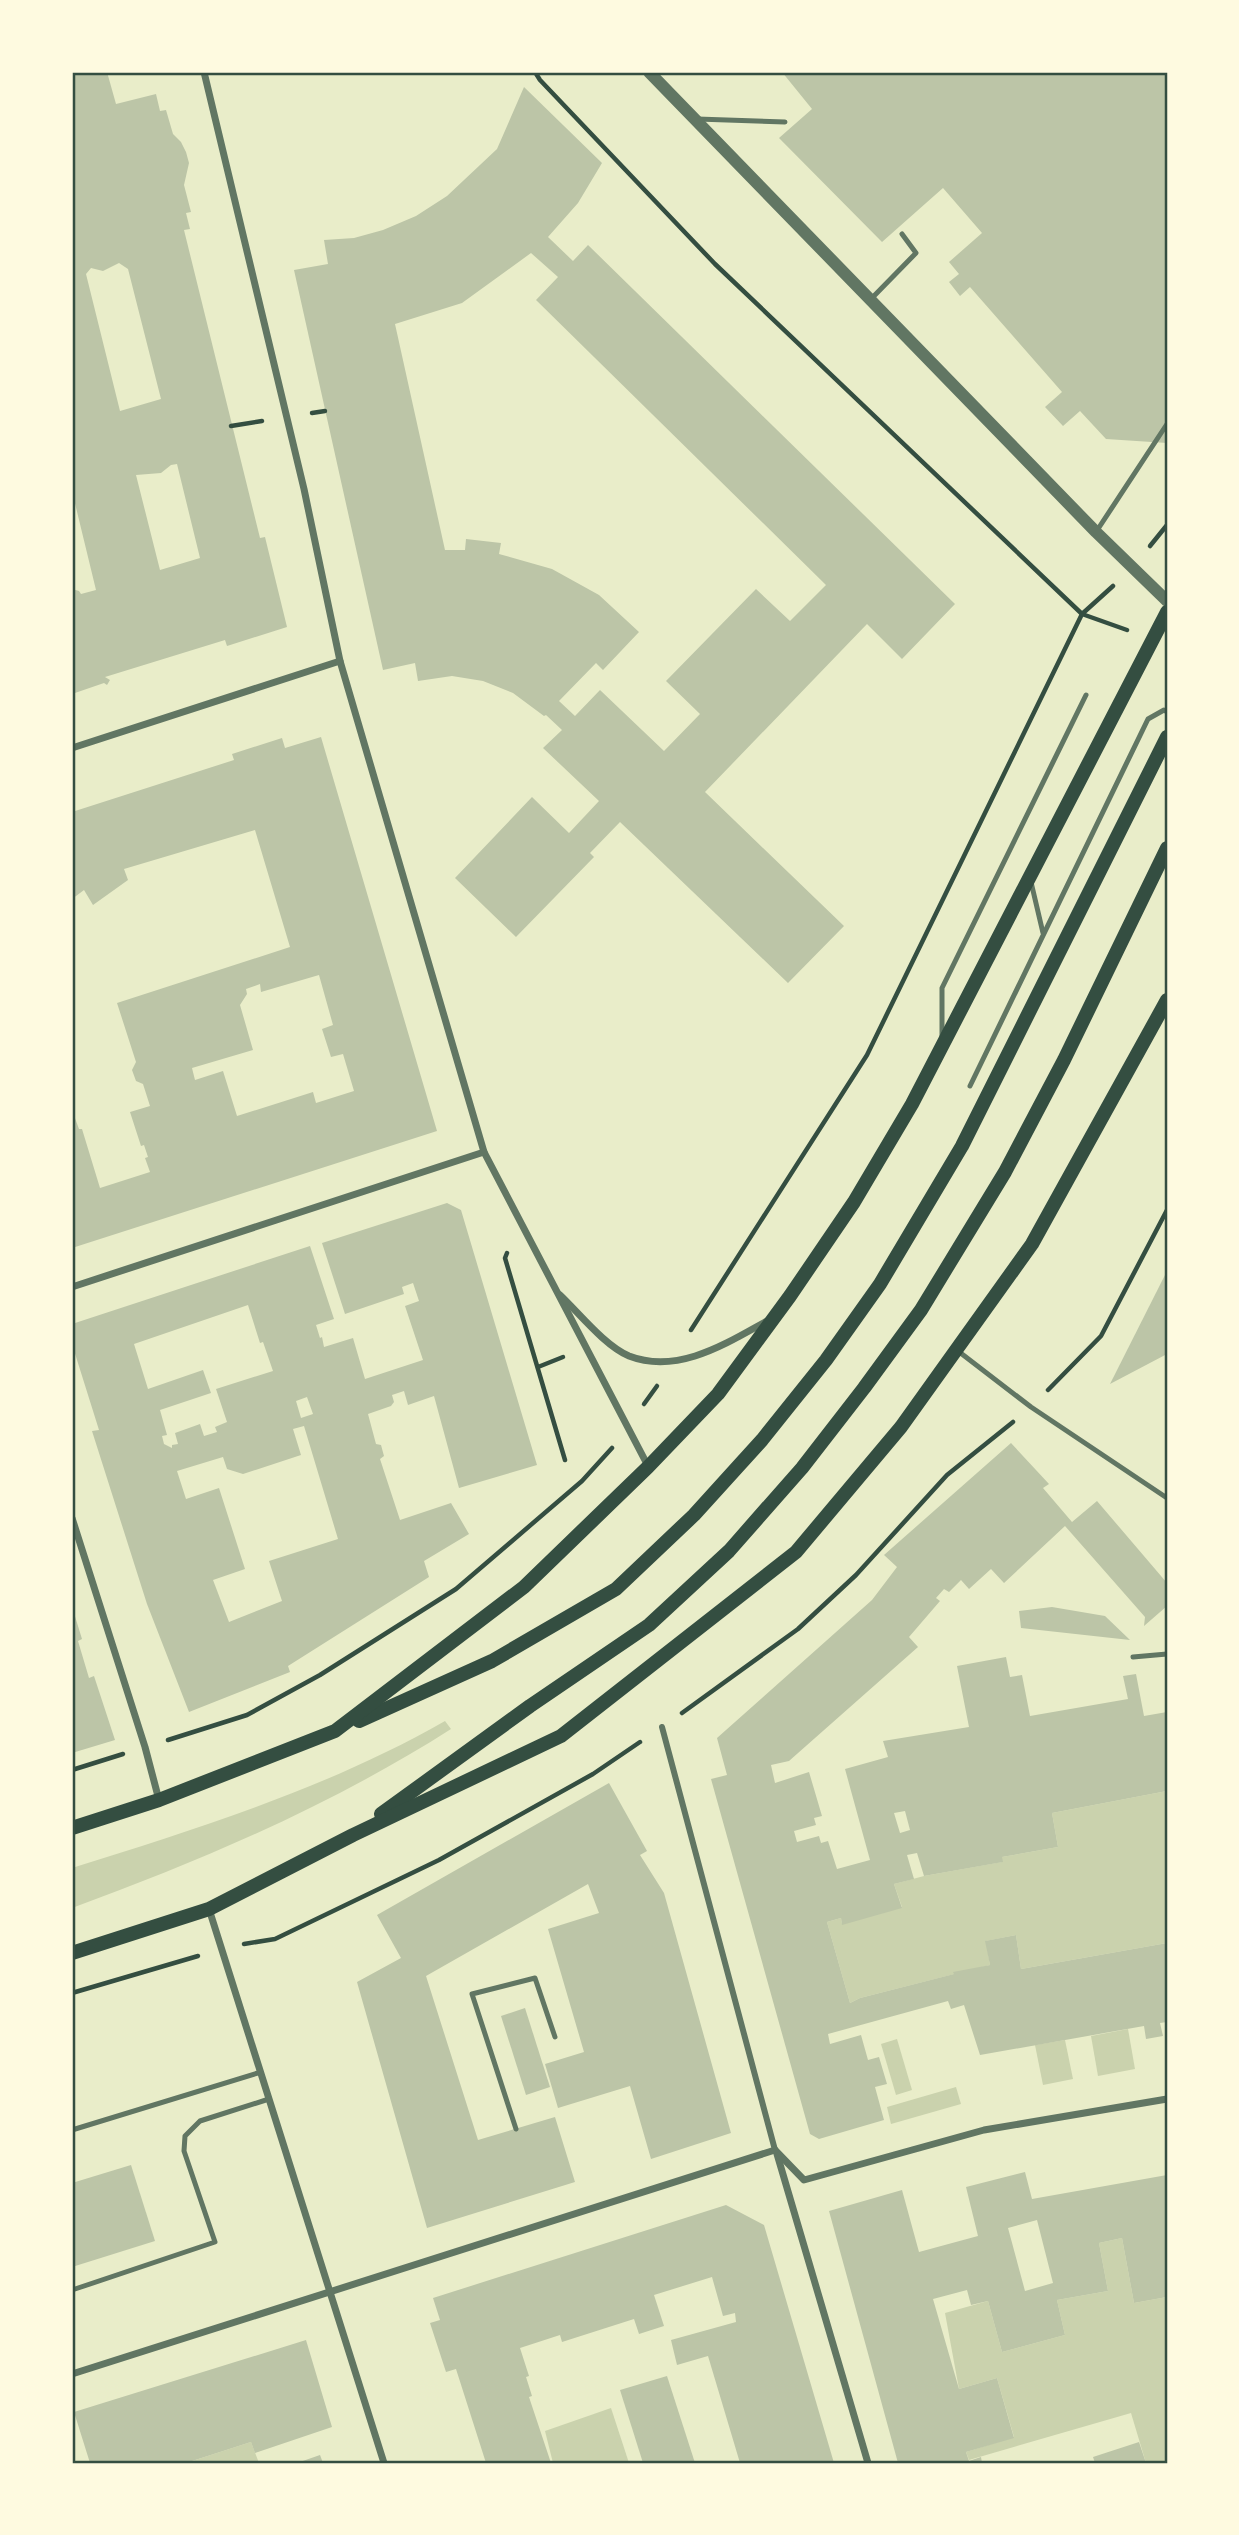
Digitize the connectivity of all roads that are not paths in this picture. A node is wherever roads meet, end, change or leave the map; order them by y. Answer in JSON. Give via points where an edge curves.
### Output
{"nodes":[{"id":1,"x":204,"y":72,"type":"edge"},
{"id":2,"x":649,"y":72,"type":"edge"},
{"id":3,"x":695,"y":119,"type":"junction"},
{"id":4,"x":785,"y":122,"type":"dead end"},
{"id":5,"x":902,"y":234,"type":"dead end"},
{"id":6,"x":871,"y":299,"type":"junction"},
{"id":7,"x":1167,"y":424,"type":"edge"},
{"id":8,"x":1096,"y":532,"type":"junction"},
{"id":9,"x":1167,"y":601,"type":"edge"},
{"id":10,"x":1167,"y":612,"type":"edge"},
{"id":11,"x":340,"y":661,"type":"junction"},
{"id":12,"x":1086,"y":695,"type":"dead end"},
{"id":13,"x":1167,"y":712,"type":"edge"},
{"id":14,"x":1167,"y":737,"type":"edge"},
{"id":15,"x":72,"y":748,"type":"edge"},
{"id":16,"x":1167,"y":848,"type":"edge"},
{"id":17,"x":1030,"y":877,"type":"junction"},
{"id":18,"x":1043,"y":933,"type":"junction"},
{"id":19,"x":1167,"y":1000,"type":"edge"},
{"id":20,"x":942,"y":1045,"type":"junction"},
{"id":21,"x":970,"y":1086,"type":"dead end"},
{"id":22,"x":484,"y":1152,"type":"junction"},
{"id":23,"x":72,"y":1287,"type":"edge"},
{"id":24,"x":555,"y":1290,"type":"junction"},
{"id":25,"x":774,"y":1317,"type":"junction"},
{"id":26,"x":955,"y":1349,"type":"junction"},
{"id":27,"x":648,"y":1467,"type":"junction"},
{"id":28,"x":1167,"y":1498,"type":"edge"},
{"id":29,"x":72,"y":1518,"type":"edge"},
{"id":30,"x":1167,"y":1654,"type":"edge"},
{"id":31,"x":1133,"y":1657,"type":"dead end"},
{"id":32,"x":662,"y":1727,"type":"dead end"},
{"id":33,"x":335,"y":1731,"type":"junction"},
{"id":34,"x":159,"y":1800,"type":"junction"},
{"id":35,"x":72,"y":1828,"type":"edge"},
{"id":36,"x":353,"y":1835,"type":"junction"},
{"id":37,"x":209,"y":1909,"type":"junction"},
{"id":38,"x":72,"y":1953,"type":"edge"},
{"id":39,"x":555,"y":2037,"type":"dead end"},
{"id":40,"x":261,"y":2072,"type":"junction"},
{"id":41,"x":270,"y":2099,"type":"junction"},
{"id":42,"x":1167,"y":2099,"type":"edge"},
{"id":43,"x":516,"y":2129,"type":"dead end"},
{"id":44,"x":72,"y":2130,"type":"edge"},
{"id":45,"x":775,"y":2150,"type":"junction"},
{"id":46,"x":72,"y":2290,"type":"edge"},
{"id":47,"x":330,"y":2292,"type":"junction"},
{"id":48,"x":72,"y":2374,"type":"edge"},
{"id":49,"x":384,"y":2463,"type":"edge"},
{"id":50,"x":868,"y":2463,"type":"edge"}],
"edges":[{"from":1,"to":11,"type":"street","via":[[292,436]]},
{"from":2,"to":3,"type":"street"},
{"from":3,"to":4,"type":"lane"},
{"from":3,"to":6,"type":"street"},
{"from":5,"to":6,"type":"lane","via":[[916,253]]},
{"from":6,"to":8,"type":"street"},
{"from":7,"to":8,"type":"lane"},
{"from":8,"to":9,"type":"street"},
{"from":10,"to":17,"type":"main road"},
{"from":11,"to":15,"type":"street"},
{"from":11,"to":22,"type":"street"},
{"from":12,"to":20,"type":"lane","via":[[942,988]]},
{"from":13,"to":18,"type":"lane","via":[[1149,719]]},
{"from":14,"to":33,"type":"main road","via":[[962,1146],[880,1284],[762,1440],[694,1515],[616,1589],[492,1661]]},
{"from":16,"to":36,"type":"main road","via":[[1065,1060],[1005,1172],[921,1310],[802,1468],[729,1551],[649,1625]]},
{"from":17,"to":18,"type":"lane"},
{"from":17,"to":20,"type":"main road"},
{"from":18,"to":21,"type":"lane"},
{"from":19,"to":26,"type":"main road","via":[[1032,1244]]},
{"from":20,"to":25,"type":"main road","via":[[854,1202]]},
{"from":22,"to":23,"type":"street"},
{"from":22,"to":24,"type":"street"},
{"from":24,"to":25,"type":"street","via":[[611,1345],[630,1356],[651,1360],[709,1353]]},
{"from":24,"to":27,"type":"street"},
{"from":25,"to":27,"type":"main road","via":[[718,1394]]},
{"from":26,"to":28,"type":"lane","via":[[1031,1407]]},
{"from":26,"to":36,"type":"main road","via":[[901,1427],[796,1552],[561,1736]]},
{"from":27,"to":33,"type":"main road","via":[[524,1587]]},
{"from":29,"to":34,"type":"street"},
{"from":30,"to":31,"type":"lane"},
{"from":32,"to":45,"type":"street"},
{"from":33,"to":34,"type":"main road"},
{"from":34,"to":35,"type":"main road"},
{"from":36,"to":37,"type":"main road"},
{"from":37,"to":38,"type":"main road"},
{"from":37,"to":40,"type":"street"},
{"from":39,"to":43,"type":"lane","via":[[536,1978],[472,1994]]},
{"from":40,"to":41,"type":"street"},
{"from":40,"to":44,"type":"lane"},
{"from":41,"to":46,"type":"lane","via":[[200,2121],[185,2136],[184,2151],[215,2242]]},
{"from":41,"to":47,"type":"street"},
{"from":42,"to":45,"type":"street","via":[[984,2130],[804,2180]]},
{"from":45,"to":47,"type":"street"},
{"from":45,"to":50,"type":"street"},
{"from":47,"to":48,"type":"street"},
{"from":47,"to":49,"type":"street"}]}
